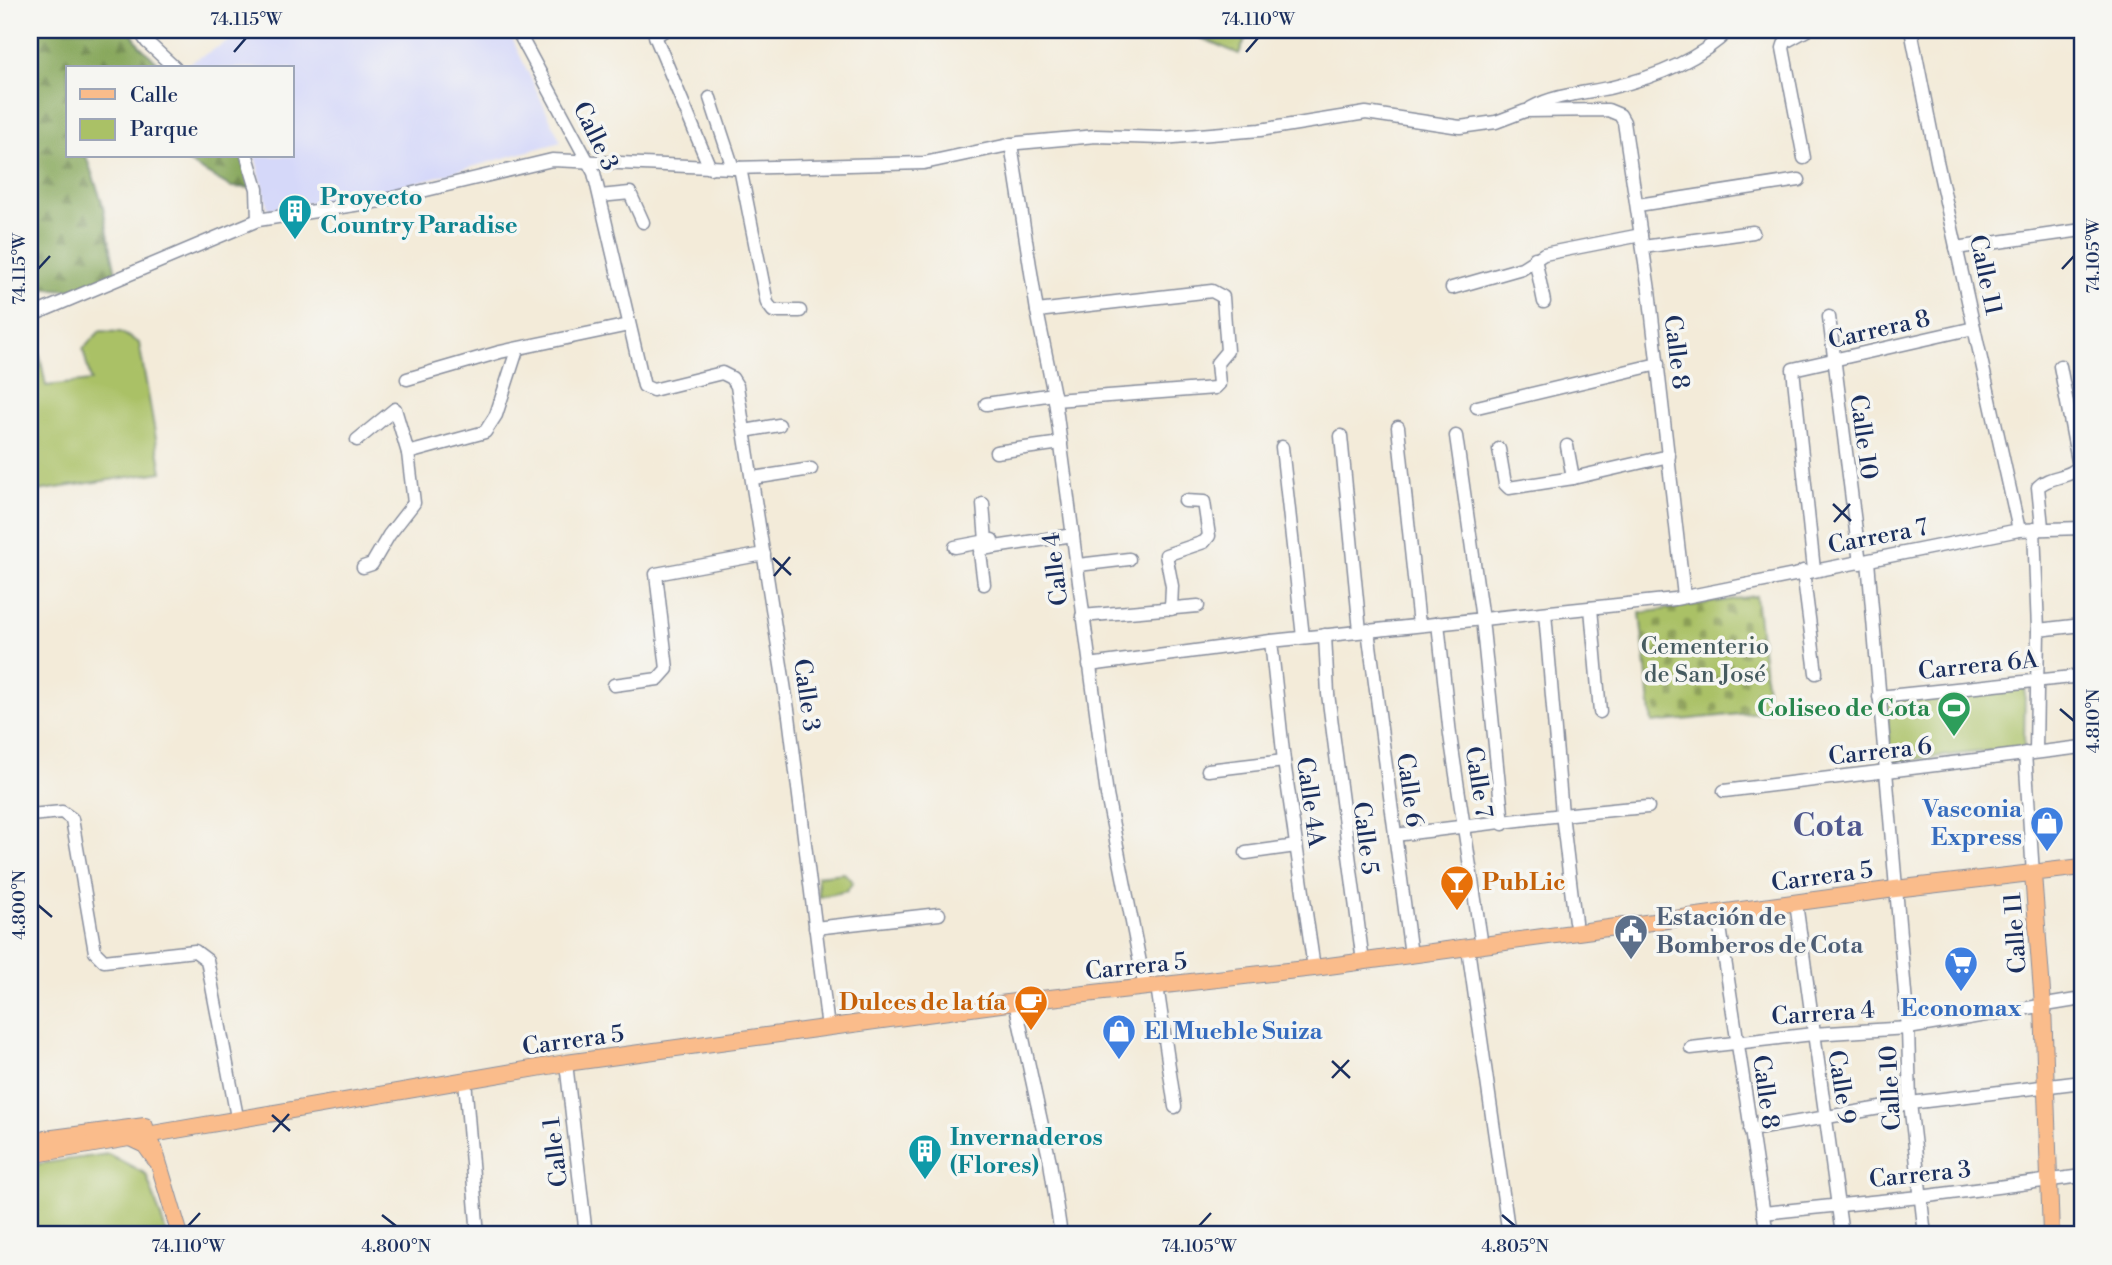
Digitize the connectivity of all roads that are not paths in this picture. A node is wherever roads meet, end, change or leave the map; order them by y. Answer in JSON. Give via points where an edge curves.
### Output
{"nodes":[{"id":1,"x":139,"y":30,"type":"edge"},
{"id":2,"x":517,"y":30,"type":"edge"},
{"id":3,"x":665,"y":30,"type":"edge"},
{"id":4,"x":1729,"y":30,"type":"edge"},
{"id":5,"x":1807,"y":30,"type":"edge"},
{"id":6,"x":1911,"y":30,"type":"edge"},
{"id":7,"x":173,"y":66,"type":"edge"},
{"id":8,"x":710,"y":98,"type":"dead end"},
{"id":9,"x":1525,"y":111,"type":"junction"},
{"id":10,"x":1011,"y":144,"type":"junction"},
{"id":11,"x":248,"y":158,"type":"edge"},
{"id":12,"x":1804,"y":158,"type":"dead end"},
{"id":13,"x":589,"y":162,"type":"junction"},
{"id":14,"x":710,"y":168,"type":"junction"},
{"id":15,"x":737,"y":168,"type":"junction"},
{"id":16,"x":1799,"y":180,"type":"dead end"},
{"id":17,"x":600,"y":196,"type":"junction"},
{"id":18,"x":1638,"y":205,"type":"junction"},
{"id":19,"x":258,"y":220,"type":"junction"},
{"id":20,"x":643,"y":222,"type":"dead end"},
{"id":21,"x":2082,"y":230,"type":"edge"},
{"id":22,"x":1753,"y":232,"type":"dead end"},
{"id":23,"x":1642,"y":241,"type":"junction"},
{"id":24,"x":1956,"y":248,"type":"junction"},
{"id":25,"x":1535,"y":258,"type":"junction"},
{"id":26,"x":1452,"y":288,"type":"dead end"},
{"id":27,"x":1544,"y":302,"type":"dead end"},
{"id":28,"x":800,"y":311,"type":"dead end"},
{"id":29,"x":1037,"y":311,"type":"junction"},
{"id":30,"x":30,"y":316,"type":"edge"},
{"id":31,"x":1829,"y":317,"type":"dead end"},
{"id":32,"x":629,"y":325,"type":"junction"},
{"id":33,"x":1974,"y":328,"type":"junction"},
{"id":34,"x":517,"y":350,"type":"junction"},
{"id":35,"x":1832,"y":362,"type":"junction"},
{"id":36,"x":1658,"y":364,"type":"junction"},
{"id":37,"x":2060,"y":366,"type":"dead end"},
{"id":38,"x":407,"y":379,"type":"dead end"},
{"id":39,"x":1054,"y":397,"type":"junction"},
{"id":40,"x":986,"y":404,"type":"dead end"},
{"id":41,"x":1477,"y":407,"type":"dead end"},
{"id":42,"x":779,"y":425,"type":"dead end"},
{"id":43,"x":1398,"y":427,"type":"dead end"},
{"id":44,"x":745,"y":431,"type":"junction"},
{"id":45,"x":1341,"y":436,"type":"dead end"},
{"id":46,"x":1456,"y":436,"type":"dead end"},
{"id":47,"x":357,"y":440,"type":"dead end"},
{"id":48,"x":1061,"y":443,"type":"junction"},
{"id":49,"x":1567,"y":446,"type":"dead end"},
{"id":50,"x":1282,"y":447,"type":"dead end"},
{"id":51,"x":1499,"y":450,"type":"dead end"},
{"id":52,"x":996,"y":452,"type":"dead end"},
{"id":53,"x":408,"y":453,"type":"junction"},
{"id":54,"x":1669,"y":456,"type":"junction"},
{"id":55,"x":811,"y":468,"type":"dead end"},
{"id":56,"x":753,"y":478,"type":"junction"},
{"id":57,"x":1573,"y":478,"type":"junction"},
{"id":58,"x":1185,"y":500,"type":"dead end"},
{"id":59,"x":983,"y":504,"type":"dead end"},
{"id":60,"x":2038,"y":528,"type":"junction"},
{"id":61,"x":2082,"y":528,"type":"edge"},
{"id":62,"x":2019,"y":530,"type":"junction"},
{"id":63,"x":1072,"y":532,"type":"junction"},
{"id":64,"x":986,"y":541,"type":"junction"},
{"id":65,"x":955,"y":547,"type":"dead end"},
{"id":66,"x":764,"y":554,"type":"junction"},
{"id":67,"x":1129,"y":559,"type":"dead end"},
{"id":68,"x":1864,"y":562,"type":"junction"},
{"id":69,"x":1077,"y":565,"type":"junction"},
{"id":70,"x":363,"y":567,"type":"dead end"},
{"id":71,"x":1808,"y":570,"type":"junction"},
{"id":72,"x":984,"y":584,"type":"dead end"},
{"id":73,"x":1684,"y":596,"type":"junction"},
{"id":74,"x":1198,"y":606,"type":"dead end"},
{"id":75,"x":1591,"y":608,"type":"junction"},
{"id":76,"x":1171,"y":609,"type":"junction"},
{"id":77,"x":1545,"y":613,"type":"junction"},
{"id":78,"x":1082,"y":616,"type":"junction"},
{"id":79,"x":1482,"y":619,"type":"junction"},
{"id":80,"x":1438,"y":624,"type":"junction"},
{"id":81,"x":1419,"y":625,"type":"junction"},
{"id":82,"x":2082,"y":625,"type":"edge"},
{"id":83,"x":2038,"y":630,"type":"junction"},
{"id":84,"x":1364,"y":631,"type":"junction"},
{"id":85,"x":1325,"y":635,"type":"junction"},
{"id":86,"x":1303,"y":638,"type":"junction"},
{"id":87,"x":1271,"y":641,"type":"junction"},
{"id":88,"x":1089,"y":665,"type":"junction"},
{"id":89,"x":1816,"y":673,"type":"dead end"},
{"id":90,"x":2082,"y":676,"type":"edge"},
{"id":91,"x":2037,"y":679,"type":"junction"},
{"id":92,"x":614,"y":685,"type":"dead end"},
{"id":93,"x":1879,"y":697,"type":"junction"},
{"id":94,"x":1600,"y":712,"type":"dead end"},
{"id":95,"x":2082,"y":747,"type":"edge"},
{"id":96,"x":2031,"y":752,"type":"junction"},
{"id":97,"x":1284,"y":761,"type":"junction"},
{"id":98,"x":1208,"y":770,"type":"dead end"},
{"id":99,"x":1886,"y":770,"type":"junction"},
{"id":100,"x":1724,"y":791,"type":"dead end"},
{"id":101,"x":1648,"y":807,"type":"dead end"},
{"id":102,"x":1562,"y":814,"type":"junction"},
{"id":103,"x":30,"y":815,"type":"edge"},
{"id":104,"x":1503,"y":824,"type":"junction"},
{"id":105,"x":1465,"y":827,"type":"junction"},
{"id":106,"x":1395,"y":835,"type":"junction"},
{"id":107,"x":1296,"y":846,"type":"junction"},
{"id":108,"x":1246,"y":853,"type":"dead end"},
{"id":109,"x":2082,"y":867,"type":"edge"},
{"id":110,"x":2033,"y":874,"type":"junction"},
{"id":111,"x":1895,"y":889,"type":"junction"},
{"id":112,"x":1796,"y":903,"type":"junction"},
{"id":113,"x":939,"y":914,"type":"dead end"},
{"id":114,"x":1718,"y":914,"type":"junction"},
{"id":115,"x":1576,"y":922,"type":"dead end"},
{"id":116,"x":815,"y":928,"type":"junction"},
{"id":117,"x":1475,"y":947,"type":"junction"},
{"id":118,"x":1411,"y":955,"type":"junction"},
{"id":119,"x":1363,"y":962,"type":"junction"},
{"id":120,"x":1314,"y":968,"type":"junction"},
{"id":121,"x":1151,"y":987,"type":"junction"},
{"id":122,"x":2082,"y":999,"type":"edge"},
{"id":123,"x":1015,"y":1002,"type":"junction"},
{"id":124,"x":2043,"y":1005,"type":"junction"},
{"id":125,"x":828,"y":1028,"type":"junction"},
{"id":126,"x":1908,"y":1028,"type":"junction"},
{"id":127,"x":1813,"y":1034,"type":"junction"},
{"id":128,"x":1738,"y":1041,"type":"junction"},
{"id":129,"x":1691,"y":1048,"type":"dead end"},
{"id":130,"x":566,"y":1063,"type":"junction"},
{"id":131,"x":465,"y":1080,"type":"junction"},
{"id":132,"x":2082,"y":1082,"type":"edge"},
{"id":133,"x":2047,"y":1085,"type":"junction"},
{"id":134,"x":1910,"y":1102,"type":"junction"},
{"id":135,"x":1175,"y":1107,"type":"dead end"},
{"id":136,"x":237,"y":1117,"type":"junction"},
{"id":137,"x":1827,"y":1119,"type":"junction"},
{"id":138,"x":197,"y":1124,"type":"junction"},
{"id":139,"x":1750,"y":1129,"type":"junction"},
{"id":140,"x":159,"y":1133,"type":"junction"},
{"id":141,"x":132,"y":1138,"type":"junction"},
{"id":142,"x":30,"y":1142,"type":"edge"},
{"id":143,"x":111,"y":1142,"type":"junction"},
{"id":144,"x":30,"y":1148,"type":"edge"},
{"id":145,"x":30,"y":1155,"type":"edge"},
{"id":146,"x":155,"y":1159,"type":"junction"},
{"id":147,"x":2082,"y":1175,"type":"edge"},
{"id":148,"x":2050,"y":1179,"type":"junction"},
{"id":149,"x":1920,"y":1197,"type":"junction"},
{"id":150,"x":1836,"y":1203,"type":"junction"},
{"id":151,"x":172,"y":1211,"type":"junction"},
{"id":152,"x":1763,"y":1213,"type":"junction"},
{"id":153,"x":180,"y":1235,"type":"edge"},
{"id":154,"x":478,"y":1235,"type":"edge"},
{"id":155,"x":586,"y":1235,"type":"edge"},
{"id":156,"x":1061,"y":1235,"type":"edge"},
{"id":157,"x":1509,"y":1235,"type":"edge"},
{"id":158,"x":1767,"y":1235,"type":"edge"},
{"id":159,"x":1842,"y":1235,"type":"edge"},
{"id":160,"x":1924,"y":1235,"type":"edge"},
{"id":161,"x":2051,"y":1235,"type":"edge"}],
"edges":[{"from":1,"to":7,"type":"street"},
{"from":2,"to":13,"type":"street","name":"Calle 3"},
{"from":3,"to":14,"type":"street","via":[[655,36]]},
{"from":4,"to":9,"type":"street","via":[[1683,64]]},
{"from":5,"to":12,"type":"street","via":[[1785,42],[1783,48]]},
{"from":6,"to":24,"type":"street","name":"Calle 11"},
{"from":8,"to":15,"type":"street"},
{"from":9,"to":10,"type":"street","via":[[1476,127],[1366,113],[1260,130]]},
{"from":9,"to":18,"type":"street","name":"Calle 8","via":[[1608,110],[1620,115]]},
{"from":10,"to":15,"type":"street","via":[[924,163]]},
{"from":10,"to":29,"type":"street","name":"Calle 4"},
{"from":11,"to":19,"type":"street","via":[[257,189]]},
{"from":13,"to":14,"type":"street"},
{"from":13,"to":17,"type":"street","name":"Calle 3"},
{"from":13,"to":19,"type":"street","via":[[552,160],[380,201]]},
{"from":14,"to":15,"type":"street"},
{"from":15,"to":28,"type":"street","via":[[767,303],[773,311]]},
{"from":16,"to":18,"type":"street"},
{"from":17,"to":20,"type":"street","via":[[633,195]]},
{"from":17,"to":32,"type":"street","name":"Calle 3"},
{"from":18,"to":23,"type":"street","name":"Calle 8"},
{"from":19,"to":30,"type":"street"},
{"from":21,"to":24,"type":"street"},
{"from":22,"to":23,"type":"street"},
{"from":23,"to":25,"type":"street","via":[[1597,242]]},
{"from":23,"to":36,"type":"street","name":"Calle 8"},
{"from":24,"to":33,"type":"street","name":"Calle 11"},
{"from":25,"to":26,"type":"street","via":[[1522,268]]},
{"from":25,"to":27,"type":"street"},
{"from":29,"to":39,"type":"street","name":"Calle 4"},
{"from":29,"to":39,"type":"street","via":[[1212,291],[1223,297],[1227,351],[1217,363],[1219,384],[1215,388]]},
{"from":31,"to":35,"type":"street","name":"Calle 10"},
{"from":32,"to":34,"type":"street"},
{"from":32,"to":44,"type":"street","name":"Calle 3","via":[[644,386],[653,390],[727,374],[737,386]]},
{"from":33,"to":35,"type":"street","name":"Carrera 8"},
{"from":33,"to":62,"type":"street","name":"Calle 11"},
{"from":34,"to":38,"type":"street"},
{"from":34,"to":53,"type":"street","via":[[496,415],[485,432]]},
{"from":35,"to":68,"type":"street","name":"Calle 10"},
{"from":35,"to":71,"type":"street","name":"Carrera 8","via":[[1793,369]]},
{"from":36,"to":41,"type":"street"},
{"from":36,"to":54,"type":"street","name":"Calle 8"},
{"from":37,"to":60,"type":"street","name":"Calle 11","via":[[2079,466],[2038,486]]},
{"from":39,"to":40,"type":"street"},
{"from":39,"to":48,"type":"street","name":"Calle 4"},
{"from":42,"to":44,"type":"street"},
{"from":43,"to":81,"type":"street"},
{"from":44,"to":56,"type":"street","name":"Calle 3"},
{"from":45,"to":84,"type":"street","name":"Calle 6"},
{"from":46,"to":79,"type":"street"},
{"from":47,"to":53,"type":"street","via":[[395,409]]},
{"from":48,"to":52,"type":"street"},
{"from":48,"to":63,"type":"street","name":"Calle 4"},
{"from":49,"to":57,"type":"street"},
{"from":50,"to":86,"type":"street"},
{"from":51,"to":57,"type":"street","via":[[1509,488]]},
{"from":53,"to":70,"type":"street","via":[[414,503],[372,565]]},
{"from":54,"to":57,"type":"street"},
{"from":54,"to":73,"type":"street","name":"Calle 8"},
{"from":55,"to":56,"type":"street"},
{"from":56,"to":66,"type":"street","name":"Calle 3"},
{"from":58,"to":76,"type":"street","via":[[1204,502],[1209,536],[1166,555]]},
{"from":59,"to":64,"type":"street"},
{"from":60,"to":61,"type":"street","name":"Carrera 7"},
{"from":60,"to":62,"type":"street","name":"Carrera 7"},
{"from":60,"to":83,"type":"street","name":"Calle 11"},
{"from":62,"to":68,"type":"street","name":"Carrera 7"},
{"from":63,"to":64,"type":"street"},
{"from":63,"to":69,"type":"street","name":"Calle 4"},
{"from":63,"to":72,"type":"street","via":[[982,549]]},
{"from":64,"to":65,"type":"street"},
{"from":66,"to":92,"type":"street","via":[[656,574],[667,669],[658,679]]},
{"from":66,"to":116,"type":"street","name":"Calle 3"},
{"from":67,"to":69,"type":"street"},
{"from":68,"to":71,"type":"street","name":"Carrera 7"},
{"from":68,"to":93,"type":"street","name":"Calle 10"},
{"from":69,"to":78,"type":"street","name":"Calle 4"},
{"from":71,"to":73,"type":"street","name":"Carrera 7"},
{"from":71,"to":89,"type":"street"},
{"from":73,"to":75,"type":"street","name":"Carrera 7"},
{"from":74,"to":76,"type":"street"},
{"from":75,"to":77,"type":"street","name":"Carrera 7"},
{"from":75,"to":94,"type":"street"},
{"from":76,"to":78,"type":"street"},
{"from":77,"to":79,"type":"street","name":"Carrera 7"},
{"from":77,"to":102,"type":"street"},
{"from":78,"to":88,"type":"street","name":"Calle 4"},
{"from":79,"to":80,"type":"street","name":"Carrera 7"},
{"from":79,"to":104,"type":"street"},
{"from":80,"to":81,"type":"street","name":"Carrera 7"},
{"from":80,"to":105,"type":"street","name":"Calle 7"},
{"from":81,"to":84,"type":"street","name":"Carrera 7"},
{"from":82,"to":83,"type":"street"},
{"from":83,"to":91,"type":"street","name":"Calle 11"},
{"from":84,"to":85,"type":"street","name":"Carrera 7"},
{"from":84,"to":106,"type":"street","name":"Calle 6"},
{"from":85,"to":86,"type":"street","name":"Carrera 7"},
{"from":85,"to":119,"type":"street","name":"Calle 5","via":[[1328,694]]},
{"from":86,"to":87,"type":"street","name":"Carrera 7"},
{"from":87,"to":88,"type":"street","name":"Carrera 7"},
{"from":87,"to":97,"type":"street","name":"Calle 4A"},
{"from":88,"to":121,"type":"street","name":"Calle 4","via":[[1107,794]]},
{"from":90,"to":91,"type":"street","name":"Carrera 6A"},
{"from":91,"to":93,"type":"street","name":"Carrera 6A"},
{"from":91,"to":96,"type":"street","name":"Calle 11"},
{"from":93,"to":99,"type":"street","name":"Calle 10"},
{"from":95,"to":96,"type":"street","name":"Carrera 6"},
{"from":96,"to":99,"type":"street","name":"Carrera 6"},
{"from":96,"to":110,"type":"street","name":"Calle 11"},
{"from":97,"to":98,"type":"street"},
{"from":97,"to":107,"type":"street","name":"Calle 4A"},
{"from":99,"to":100,"type":"street","name":"Carrera 6"},
{"from":99,"to":111,"type":"street","name":"Calle 10"},
{"from":101,"to":102,"type":"street"},
{"from":102,"to":104,"type":"street"},
{"from":102,"to":115,"type":"street"},
{"from":103,"to":136,"type":"street","via":[[62,812],[72,819],[99,958],[195,951],[207,960]]},
{"from":104,"to":105,"type":"street"},
{"from":105,"to":106,"type":"street"},
{"from":105,"to":117,"type":"street","name":"Calle 7"},
{"from":106,"to":118,"type":"street","name":"Calle 6"},
{"from":107,"to":108,"type":"street"},
{"from":107,"to":120,"type":"street","name":"Calle 4A"},
{"from":109,"to":110,"type":"main road","name":"Carrera 5"},
{"from":110,"to":111,"type":"main road","name":"Carrera 5"},
{"from":110,"to":124,"type":"main road","name":"Calle 11"},
{"from":111,"to":112,"type":"main road","name":"Carrera 5"},
{"from":111,"to":126,"type":"street","name":"Calle 10"},
{"from":112,"to":114,"type":"main road","name":"Carrera 5"},
{"from":112,"to":127,"type":"street","name":"Calle 9"},
{"from":113,"to":116,"type":"street"},
{"from":114,"to":117,"type":"main road","name":"Carrera 5"},
{"from":114,"to":128,"type":"street","name":"Calle 8"},
{"from":116,"to":125,"type":"street","name":"Calle 3"},
{"from":117,"to":118,"type":"main road","name":"Carrera 5"},
{"from":117,"to":157,"type":"street","name":"Calle 7"},
{"from":118,"to":119,"type":"main road","name":"Carrera 5"},
{"from":119,"to":120,"type":"main road","name":"Carrera 5"},
{"from":120,"to":121,"type":"main road","name":"Carrera 5"},
{"from":121,"to":123,"type":"main road","name":"Carrera 5"},
{"from":121,"to":135,"type":"street","name":"Calle 4"},
{"from":122,"to":124,"type":"street","name":"Carrera 4"},
{"from":123,"to":125,"type":"main road","name":"Carrera 5"},
{"from":123,"to":156,"type":"street"},
{"from":124,"to":126,"type":"street","name":"Carrera 4"},
{"from":124,"to":133,"type":"main road","name":"Calle 11"},
{"from":125,"to":130,"type":"main road","name":"Carrera 5"},
{"from":126,"to":127,"type":"street","name":"Carrera 4"},
{"from":126,"to":134,"type":"street","name":"Calle 10"},
{"from":127,"to":128,"type":"street","name":"Carrera 4"},
{"from":127,"to":137,"type":"street","name":"Calle 9"},
{"from":128,"to":129,"type":"street","name":"Carrera 4"},
{"from":128,"to":139,"type":"street","name":"Calle 8"},
{"from":130,"to":131,"type":"main road","name":"Carrera 5"},
{"from":130,"to":155,"type":"street","name":"Calle 1"},
{"from":131,"to":136,"type":"main road","name":"Carrera 5"},
{"from":131,"to":154,"type":"street"},
{"from":132,"to":133,"type":"street"},
{"from":133,"to":134,"type":"street"},
{"from":133,"to":148,"type":"main road","name":"Calle 11"},
{"from":134,"to":137,"type":"street"},
{"from":134,"to":149,"type":"street","name":"Calle 10"},
{"from":136,"to":138,"type":"main road","name":"Carrera 5"},
{"from":137,"to":139,"type":"street"},
{"from":137,"to":150,"type":"street","name":"Calle 9"},
{"from":138,"to":140,"type":"main road","name":"Carrera 5"},
{"from":138,"to":142,"type":"main road","name":"Carrera 5","via":[[136,1127]]},
{"from":139,"to":152,"type":"street","name":"Calle 8"},
{"from":140,"to":141,"type":"main road","name":"Carrera 5"},
{"from":140,"to":146,"type":"main road"},
{"from":141,"to":143,"type":"main road","name":"Carrera 5"},
{"from":141,"to":144,"type":"main road","via":[[113,1136]]},
{"from":141,"to":146,"type":"main road","via":[[145,1145]]},
{"from":143,"to":145,"type":"main road","name":"Carrera 5"},
{"from":143,"to":151,"type":"main road","via":[[134,1150],[148,1163]]},
{"from":146,"to":151,"type":"main road"},
{"from":147,"to":148,"type":"street","name":"Carrera 3"},
{"from":148,"to":149,"type":"street","name":"Carrera 3"},
{"from":148,"to":161,"type":"main road","name":"Calle 11"},
{"from":149,"to":150,"type":"street","name":"Carrera 3"},
{"from":149,"to":160,"type":"street","name":"Calle 10"},
{"from":150,"to":152,"type":"street","name":"Carrera 3"},
{"from":150,"to":159,"type":"street","name":"Calle 9"},
{"from":151,"to":153,"type":"main road"},
{"from":152,"to":158,"type":"street","name":"Calle 8"}]}
